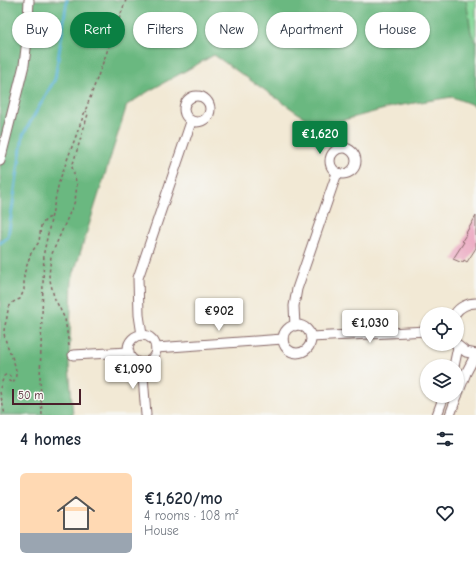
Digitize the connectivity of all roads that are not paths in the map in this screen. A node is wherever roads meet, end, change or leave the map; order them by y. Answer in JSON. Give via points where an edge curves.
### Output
{"nodes":[{"id":1,"x":29,"y":0,"type":"edge"},
{"id":2,"x":192,"y":122,"type":"dead end"},
{"id":3,"x":0,"y":161,"type":"edge"},
{"id":4,"x":337,"y":173,"type":"dead end"},
{"id":5,"x":476,"y":303,"type":"edge"},
{"id":6,"x":463,"y":307,"type":"edge"},
{"id":7,"x":295,"y":326,"type":"junction"},
{"id":8,"x":420,"y":331,"type":"edge"},
{"id":9,"x":142,"y":335,"type":"junction"},
{"id":10,"x":311,"y":337,"type":"junction"},
{"id":11,"x":283,"y":339,"type":"junction"},
{"id":12,"x":156,"y":348,"type":"junction"},
{"id":13,"x":464,"y":350,"type":"edge"},
{"id":14,"x":129,"y":352,"type":"junction"},
{"id":15,"x":476,"y":354,"type":"edge"},
{"id":16,"x":73,"y":355,"type":"road end"},
{"id":17,"x":142,"y":363,"type":"junction"},
{"id":18,"x":464,"y":378,"type":"edge"},
{"id":19,"x":441,"y":403,"type":"edge"},
{"id":20,"x":454,"y":403,"type":"edge"},
{"id":21,"x":146,"y":415,"type":"edge"},
{"id":22,"x":437,"y":415,"type":"edge"},
{"id":23,"x":450,"y":415,"type":"edge"}],
"edges":[{"from":1,"to":3,"type":"street","via":[[24,65]]},
{"from":2,"to":9,"type":"street","via":[[138,278]]},
{"from":4,"to":7,"type":"street","via":[[296,289]]},
{"from":5,"to":6,"type":"street"},
{"from":7,"to":10,"type":"street","via":[[302,326],[309,331]]},
{"from":7,"to":11,"type":"street","via":[[289,328]]},
{"from":8,"to":10,"type":"street"},
{"from":9,"to":12,"type":"street","via":[[149,337]]},
{"from":9,"to":14,"type":"street","via":[[134,338],[129,346]]},
{"from":10,"to":11,"type":"street","via":[[305,351],[298,353],[286,347]]},
{"from":11,"to":12,"type":"street"},
{"from":12,"to":17,"type":"street","via":[[153,358]]},
{"from":13,"to":15,"type":"street"},
{"from":14,"to":16,"type":"street"},
{"from":14,"to":17,"type":"street","via":[[132,359]]},
{"from":15,"to":18,"type":"street"},
{"from":17,"to":21,"type":"street"},
{"from":19,"to":22,"type":"street"},
{"from":20,"to":23,"type":"street"}]}
